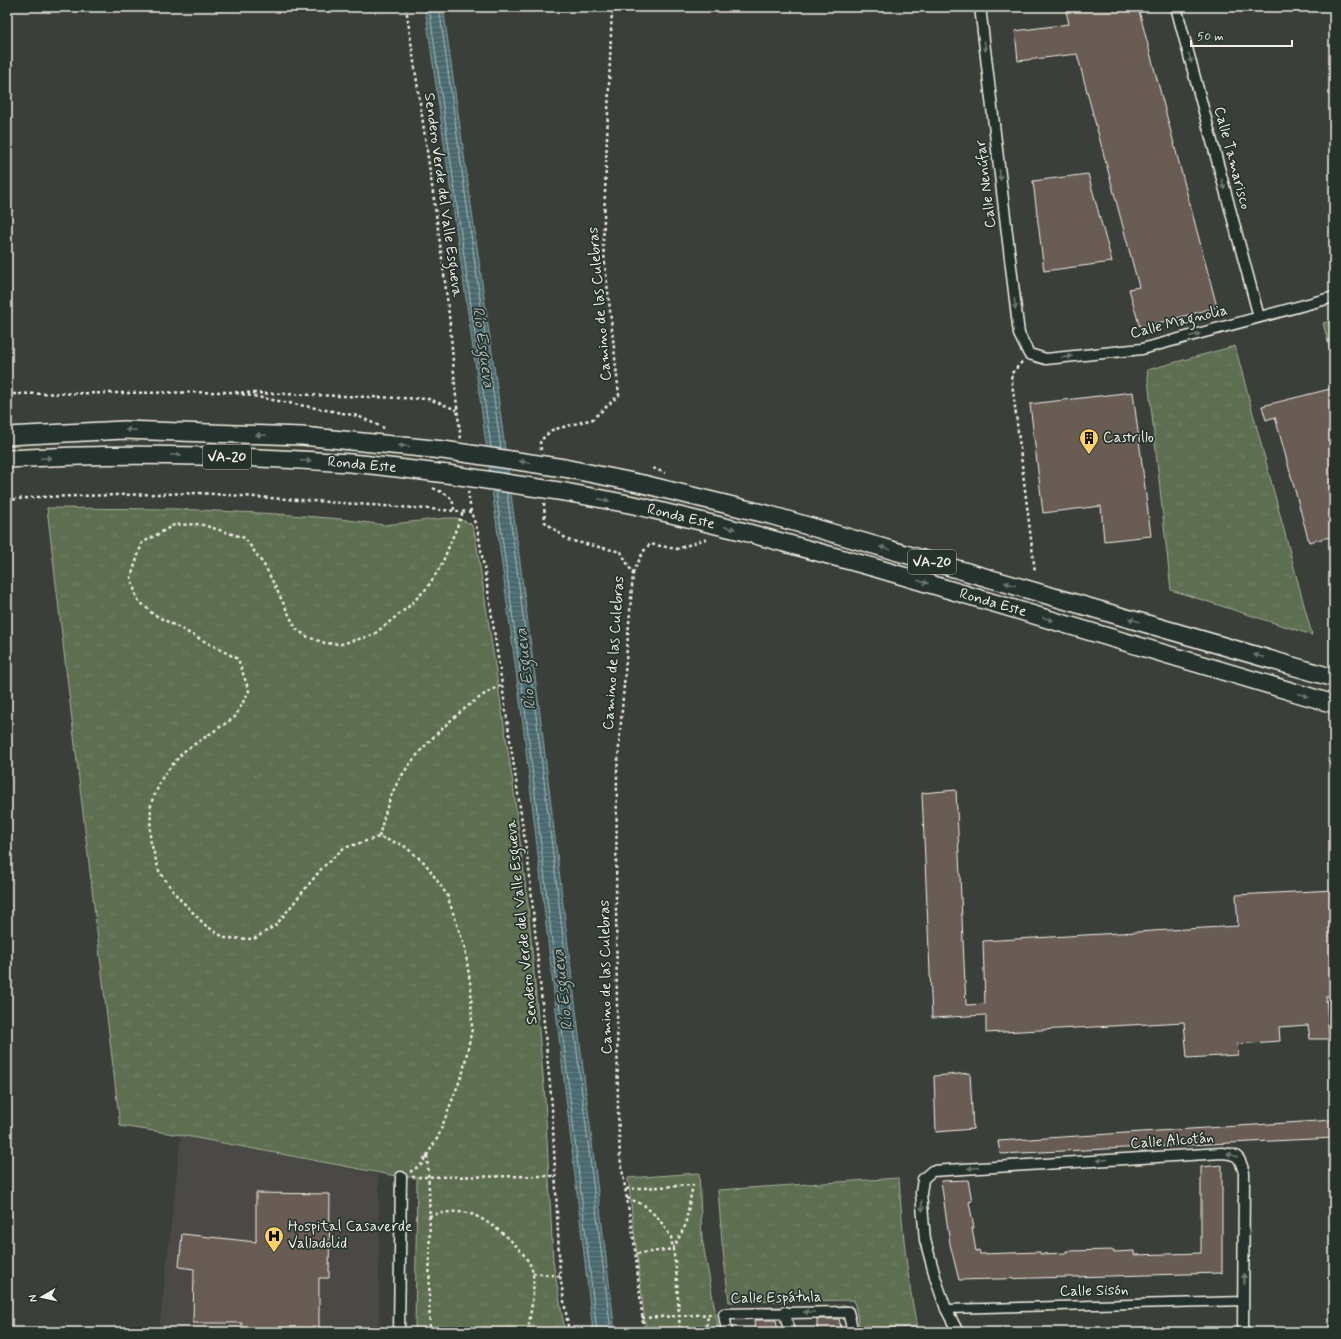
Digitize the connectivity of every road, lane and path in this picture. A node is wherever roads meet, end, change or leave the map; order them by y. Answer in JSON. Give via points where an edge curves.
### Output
{"nodes":[{"id":1,"x":406,"y":7,"type":"edge"},
{"id":2,"x":612,"y":7,"type":"edge"},
{"id":3,"x":980,"y":7,"type":"edge"},
{"id":4,"x":1176,"y":7,"type":"edge"},
{"id":5,"x":1334,"y":297,"type":"edge"},
{"id":6,"x":1259,"y":317,"type":"junction"},
{"id":7,"x":1029,"y":354,"type":"junction"},
{"id":8,"x":227,"y":392,"type":"junction"},
{"id":9,"x":7,"y":394,"type":"edge"},
{"id":10,"x":389,"y":430,"type":"dead end"},
{"id":11,"x":7,"y":436,"type":"edge"},
{"id":12,"x":541,"y":456,"type":"dead end"},
{"id":13,"x":7,"y":459,"type":"edge"},
{"id":14,"x":428,"y":486,"type":"dead end"},
{"id":15,"x":7,"y":500,"type":"edge"},
{"id":16,"x":543,"y":500,"type":"dead end"},
{"id":17,"x":454,"y":512,"type":"junction"},
{"id":18,"x":463,"y":512,"type":"junction"},
{"id":19,"x":706,"y":539,"type":"dead end"},
{"id":20,"x":1035,"y":572,"type":"dead end"},
{"id":21,"x":633,"y":574,"type":"junction"},
{"id":22,"x":1334,"y":678,"type":"edge"},
{"id":23,"x":502,"y":685,"type":"junction"},
{"id":24,"x":1334,"y":704,"type":"edge"},
{"id":25,"x":379,"y":837,"type":"junction"},
{"id":26,"x":427,"y":1156,"type":"junction"},
{"id":27,"x":555,"y":1176,"type":"junction"},
{"id":28,"x":401,"y":1177,"type":"junction"},
{"id":29,"x":429,"y":1177,"type":"junction"},
{"id":30,"x":626,"y":1189,"type":"junction"},
{"id":31,"x":627,"y":1198,"type":"junction"},
{"id":32,"x":429,"y":1216,"type":"junction"},
{"id":33,"x":673,"y":1249,"type":"junction"},
{"id":34,"x":635,"y":1254,"type":"junction"},
{"id":35,"x":533,"y":1273,"type":"junction"},
{"id":36,"x":560,"y":1276,"type":"junction"},
{"id":37,"x":1244,"y":1301,"type":"junction"},
{"id":38,"x":946,"y":1309,"type":"junction"},
{"id":39,"x":785,"y":1312,"type":"junction"},
{"id":40,"x":708,"y":1314,"type":"junction"},
{"id":41,"x":724,"y":1314,"type":"junction"},
{"id":42,"x":679,"y":1316,"type":"junction"},
{"id":43,"x":642,"y":1318,"type":"junction"},
{"id":44,"x":399,"y":1332,"type":"edge"},
{"id":45,"x":430,"y":1332,"type":"edge"},
{"id":46,"x":528,"y":1332,"type":"edge"},
{"id":47,"x":569,"y":1332,"type":"edge"},
{"id":48,"x":644,"y":1332,"type":"edge"},
{"id":49,"x":680,"y":1332,"type":"edge"},
{"id":50,"x":706,"y":1332,"type":"edge"},
{"id":51,"x":727,"y":1332,"type":"edge"},
{"id":52,"x":789,"y":1332,"type":"edge"},
{"id":53,"x":853,"y":1332,"type":"edge"},
{"id":54,"x":958,"y":1332,"type":"edge"},
{"id":55,"x":1243,"y":1332,"type":"edge"}],
"edges":[{"from":1,"to":8,"type":"path","name":"Sendero Verde del Valle Esgueva","via":[[447,298],[457,410],[429,399]]},
{"from":2,"to":12,"type":"path","name":"Camino de las Culebras","via":[[603,245],[619,395],[593,419],[552,430],[540,442]]},
{"from":3,"to":7,"type":"street","name":"Calle Nenúfar","one_way":true,"via":[[1019,334]]},
{"from":4,"to":6,"type":"street","name":"Calle Tamarisco","one_way":true},
{"from":5,"to":6,"type":"street","name":"Calle Magnolia"},
{"from":7,"to":6,"type":"street","name":"Calle Magnolia","one_way":true,"via":[[1046,359],[1142,349]]},
{"from":7,"to":20,"type":"path","via":[[1011,374]]},
{"from":8,"to":9,"type":"path"},
{"from":8,"to":10,"type":"path","via":[[358,416]]},
{"from":22,"to":11,"type":"highway","name":"Ronda Este","number":"VA-20","one_way":true,"bridge":true,"via":[[770,515],[564,468],[443,450],[302,436],[124,430]]},
{"from":13,"to":24,"type":"highway","name":"Ronda Este","number":"VA-20","one_way":true,"bridge":true,"via":[[111,455],[351,463],[565,492],[634,505],[741,531]]},
{"from":14,"to":17,"type":"path","via":[[451,497]]},
{"from":15,"to":17,"type":"path","via":[[199,493]]},
{"from":16,"to":21,"type":"path","name":"Camino de las Culebras","via":[[545,522],[568,540],[621,552]]},
{"from":17,"to":18,"type":"path"},
{"from":18,"to":23,"type":"path","name":"Sendero Verde del Valle Esgueva","via":[[471,512],[478,532]]},
{"from":18,"to":25,"type":"path","via":[[441,566],[428,588],[373,634],[341,644],[326,643],[308,637],[296,629],[266,568],[246,538],[200,524],[174,525],[142,543],[131,577],[137,600],[153,614],[238,659],[249,691],[235,717],[183,752],[163,776],[151,803],[150,839],[160,871],[177,896],[205,925],[225,938],[254,939],[276,926],[322,868],[344,848]]},
{"from":19,"to":21,"type":"path","via":[[677,548],[650,544],[643,552]]},
{"from":21,"to":30,"type":"path","name":"Camino de las Culebras","via":[[617,771],[618,1111],[620,1157]]},
{"from":23,"to":25,"type":"path","via":[[468,707],[414,756],[388,804]]},
{"from":23,"to":27,"type":"path","name":"Sendero Verde del Valle Esgueva","via":[[529,869],[552,1106]]},
{"from":25,"to":26,"type":"path","via":[[402,845],[426,863],[447,895],[465,948],[472,1029],[463,1072],[438,1137]]},
{"from":26,"to":28,"type":"path","via":[[421,1165]]},
{"from":26,"to":29,"type":"path"},
{"from":27,"to":29,"type":"path"},
{"from":27,"to":36,"type":"path","name":"Sendero Verde del Valle Esgueva"},
{"from":28,"to":29,"type":"path"},
{"from":28,"to":44,"type":"street"},
{"from":29,"to":32,"type":"path"},
{"from":30,"to":31,"type":"path","name":"Camino de las Culebras"},
{"from":30,"to":33,"type":"path","via":[[693,1185],[685,1226]]},
{"from":31,"to":33,"type":"path","via":[[644,1204],[659,1219],[671,1237]]},
{"from":31,"to":34,"type":"path","name":"Camino de las Culebras"},
{"from":32,"to":35,"type":"path","via":[[449,1211],[471,1214],[488,1222],[507,1237],[525,1257]]},
{"from":32,"to":45,"type":"path"},
{"from":33,"to":34,"type":"path"},
{"from":33,"to":42,"type":"path"},
{"from":34,"to":43,"type":"path","name":"Camino de las Culebras"},
{"from":35,"to":36,"type":"path"},
{"from":35,"to":46,"type":"path"},
{"from":36,"to":47,"type":"path","name":"Sendero Verde del Valle Esgueva"},
{"from":37,"to":38,"type":"street","name":"Calle Sisón"},
{"from":37,"to":38,"type":"street","name":"Calle Alcotán","one_way":true,"via":[[1244,1173],[1237,1156],[1222,1152],[932,1171],[923,1179],[921,1193],[925,1240]]},
{"from":37,"to":55,"type":"street","name":"Calle Alcotán"},
{"from":38,"to":54,"type":"street"},
{"from":39,"to":41,"type":"street","name":"Calle Espátula"},
{"from":39,"to":52,"type":"street"},
{"from":53,"to":39,"type":"street","name":"Calle Espátula","one_way":true,"via":[[848,1312]]},
{"from":40,"to":41,"type":"path"},
{"from":40,"to":42,"type":"path"},
{"from":40,"to":50,"type":"path"},
{"from":41,"to":51,"type":"street","name":"Calle Espátula"},
{"from":42,"to":43,"type":"path"},
{"from":42,"to":49,"type":"path"},
{"from":43,"to":48,"type":"path","name":"Camino de las Culebras"}]}
